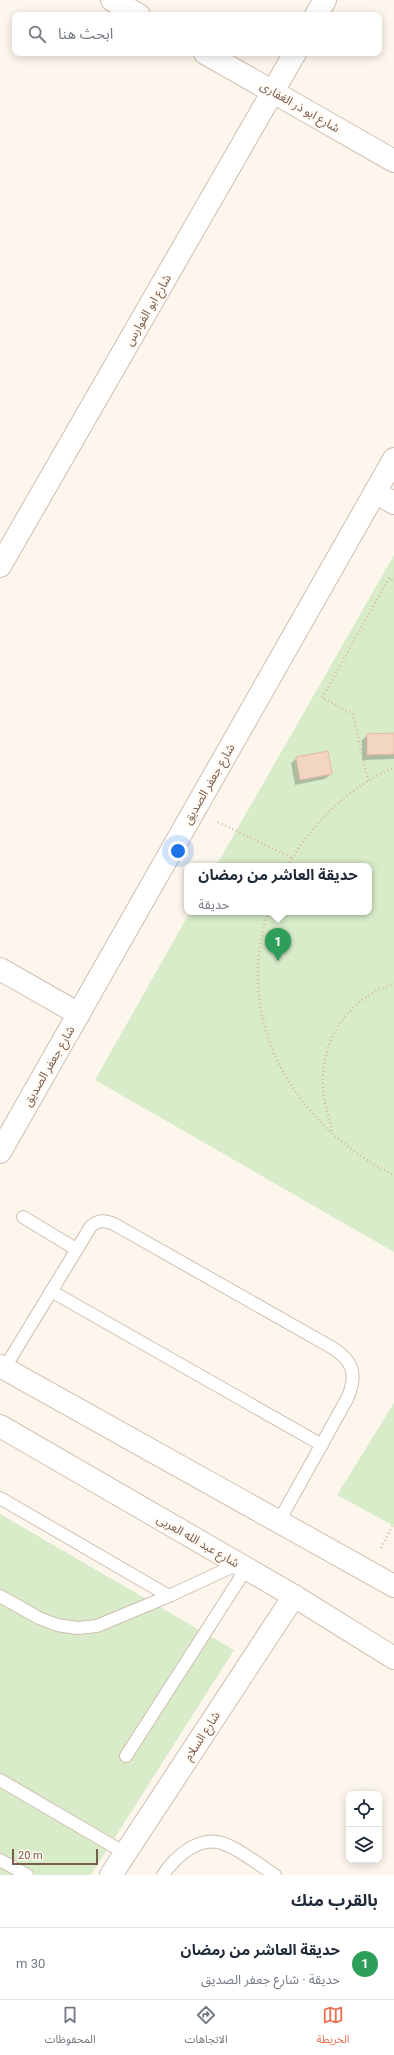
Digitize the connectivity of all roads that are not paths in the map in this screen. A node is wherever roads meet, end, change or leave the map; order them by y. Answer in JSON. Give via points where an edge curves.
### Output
{"nodes":[{"id":1,"x":112,"y":0,"type":"edge"},
{"id":2,"x":325,"y":0,"type":"edge"},
{"id":3,"x":134,"y":12,"type":"edge"},
{"id":4,"x":318,"y":12,"type":"edge"},
{"id":5,"x":210,"y":56,"type":"edge"},
{"id":6,"x":293,"y":56,"type":"edge"},
{"id":7,"x":273,"y":92,"type":"junction"},
{"id":8,"x":394,"y":161,"type":"edge"},
{"id":9,"x":394,"y":459,"type":"edge"},
{"id":10,"x":375,"y":492,"type":"junction"},
{"id":11,"x":394,"y":504,"type":"edge"},
{"id":12,"x":0,"y":566,"type":"edge"},
{"id":13,"x":0,"y":969,"type":"edge"},
{"id":14,"x":79,"y":1014,"type":"junction"},
{"id":15,"x":0,"y":1152,"type":"edge"},
{"id":16,"x":24,"y":1217,"type":"dead end"},
{"id":17,"x":76,"y":1249,"type":"junction"},
{"id":18,"x":50,"y":1291,"type":"junction"},
{"id":19,"x":2,"y":1367,"type":"edge"},
{"id":20,"x":0,"y":1426,"type":"edge"},
{"id":21,"x":322,"y":1445,"type":"junction"},
{"id":22,"x":0,"y":1498,"type":"edge"},
{"id":23,"x":279,"y":1522,"type":"junction"},
{"id":24,"x":242,"y":1566,"type":"junction"},
{"id":25,"x":394,"y":1586,"type":"edge"},
{"id":26,"x":0,"y":1596,"type":"edge"},
{"id":27,"x":169,"y":1596,"type":"junction"},
{"id":28,"x":294,"y":1596,"type":"junction"},
{"id":29,"x":394,"y":1658,"type":"edge"},
{"id":30,"x":126,"y":1756,"type":"dead end"},
{"id":31,"x":0,"y":1780,"type":"edge"},
{"id":32,"x":125,"y":1853,"type":"junction"},
{"id":33,"x":0,"y":1860,"type":"edge"},
{"id":34,"x":27,"y":1875,"type":"edge"},
{"id":35,"x":111,"y":1875,"type":"edge"},
{"id":36,"x":163,"y":1875,"type":"edge"},
{"id":37,"x":275,"y":1875,"type":"edge"}],
"edges":[{"from":1,"to":3,"type":"street"},
{"from":2,"to":4,"type":"street"},
{"from":5,"to":7,"type":"street","name":"شارع ابو ذر الغفارى"},
{"from":6,"to":7,"type":"street","name":"شارع ابو الفوارس"},
{"from":7,"to":8,"type":"street","name":"شارع ابو ذر الغفارى"},
{"from":7,"to":12,"type":"street","name":"شارع ابو الفوارس"},
{"from":9,"to":10,"type":"street","name":"شارع جعفر الصديق"},
{"from":10,"to":11,"type":"street"},
{"from":10,"to":14,"type":"street","name":"شارع جعفر الصديق"},
{"from":13,"to":14,"type":"street"},
{"from":14,"to":15,"type":"street","name":"شارع جعفر الصديق"},
{"from":16,"to":17,"type":"lane"},
{"from":17,"to":18,"type":"lane"},
{"from":17,"to":21,"type":"lane","via":[[91,1226],[98,1221],[106,1221],[342,1353],[350,1363],[352,1387]]},
{"from":18,"to":19,"type":"lane"},
{"from":18,"to":21,"type":"lane"},
{"from":19,"to":23,"type":"street"},
{"from":20,"to":24,"type":"street","name":"شارع عبد الله العربى"},
{"from":21,"to":23,"type":"lane"},
{"from":22,"to":27,"type":"lane"},
{"from":23,"to":25,"type":"street"},
{"from":24,"to":27,"type":"lane"},
{"from":24,"to":28,"type":"street","name":"شارع عبد الله العربى"},
{"from":24,"to":30,"type":"lane"},
{"from":26,"to":27,"type":"lane","via":[[51,1623],[77,1628],[96,1626]]},
{"from":28,"to":29,"type":"street","name":"شارع عبد الله العربى"},
{"from":28,"to":32,"type":"street","name":"شارع السلام"},
{"from":31,"to":32,"type":"lane"},
{"from":32,"to":35,"type":"street","name":"شارع السلام"},
{"from":33,"to":34,"type":"lane"},
{"from":36,"to":37,"type":"lane","via":[[182,1854],[200,1843],[221,1843]]}]}
